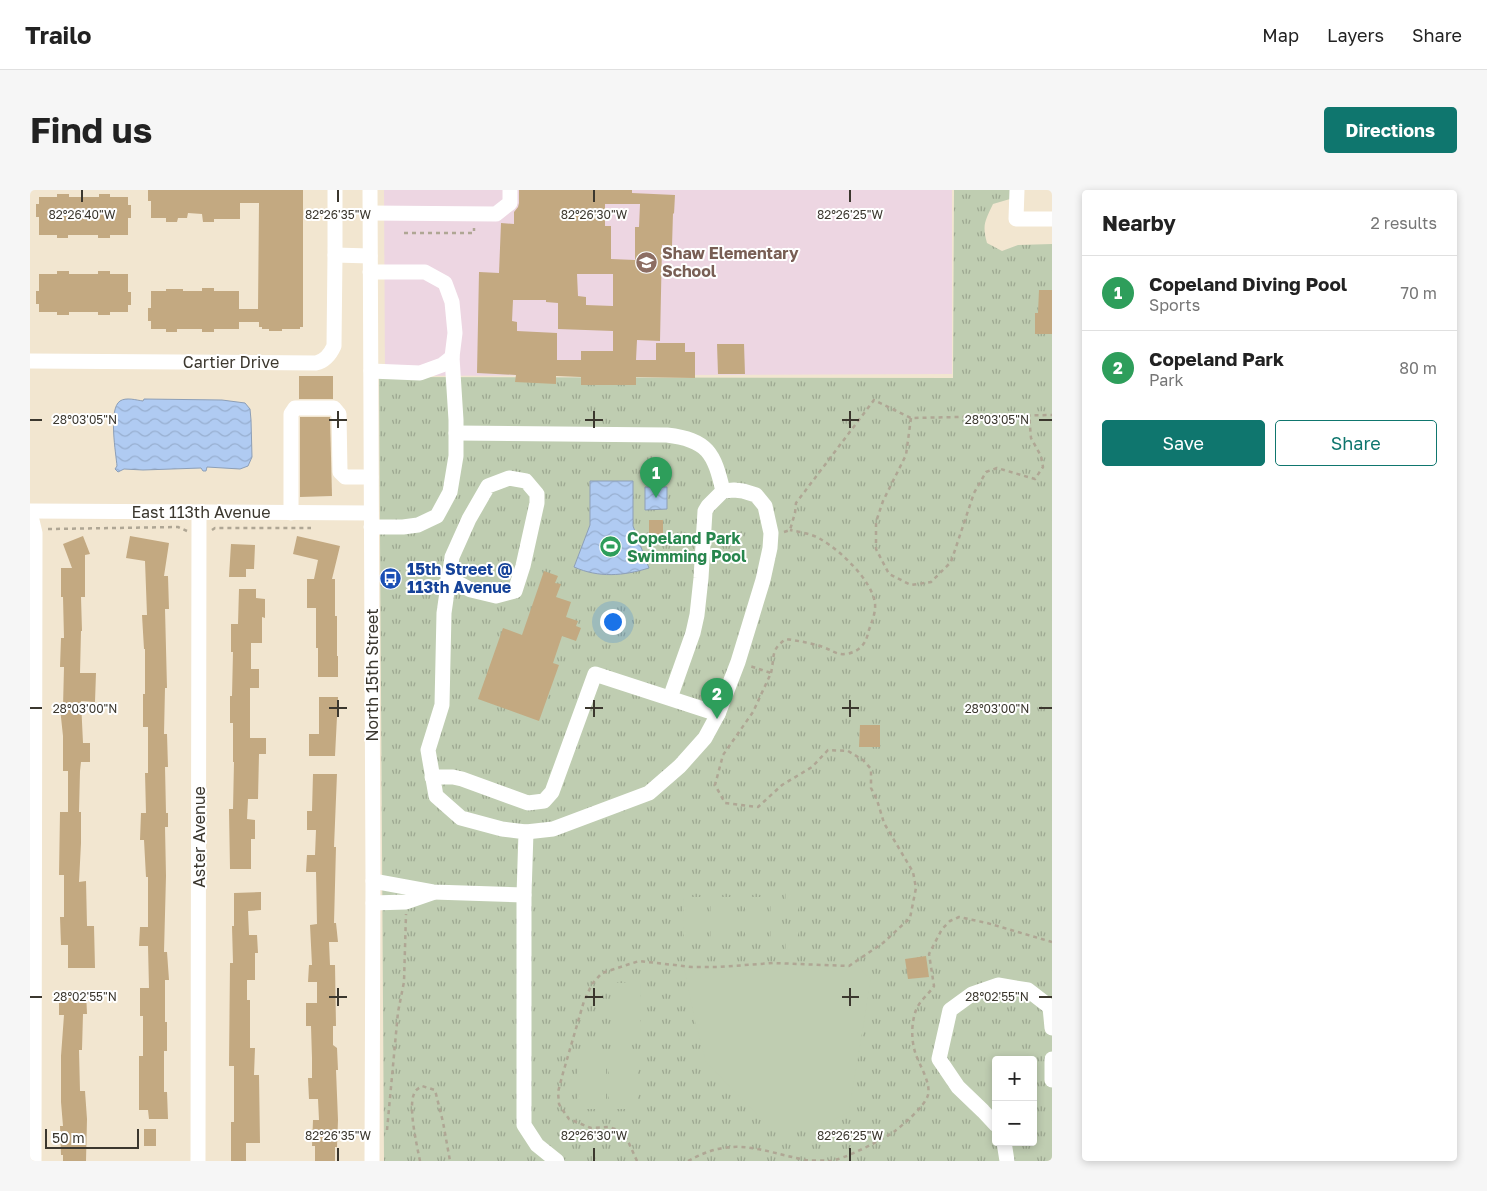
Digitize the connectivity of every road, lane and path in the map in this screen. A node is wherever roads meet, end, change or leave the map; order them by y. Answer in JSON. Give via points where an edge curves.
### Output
{"nodes":[{"id":1,"x":335,"y":190,"type":"edge"},
{"id":2,"x":370,"y":190,"type":"edge"},
{"id":3,"x":510,"y":190,"type":"edge"},
{"id":4,"x":1017,"y":190,"type":"edge"},
{"id":5,"x":370,"y":213,"type":"junction"},
{"id":6,"x":474,"y":214,"type":"junction"},
{"id":7,"x":1052,"y":219,"type":"edge"},
{"id":8,"x":404,"y":233,"type":"dead end"},
{"id":9,"x":334,"y":255,"type":"junction"},
{"id":10,"x":370,"y":256,"type":"junction"},
{"id":11,"x":370,"y":272,"type":"junction"},
{"id":12,"x":452,"y":357,"type":"junction"},
{"id":13,"x":30,"y":361,"type":"edge"},
{"id":14,"x":371,"y":371,"type":"junction"},
{"id":15,"x":1029,"y":415,"type":"junction"},
{"id":16,"x":1052,"y":415,"type":"edge"},
{"id":17,"x":911,"y":418,"type":"junction"},
{"id":18,"x":456,"y":433,"type":"junction"},
{"id":19,"x":371,"y":477,"type":"junction"},
{"id":20,"x":723,"y":491,"type":"junction"},
{"id":21,"x":30,"y":512,"type":"edge"},
{"id":22,"x":199,"y":512,"type":"junction"},
{"id":23,"x":291,"y":513,"type":"junction"},
{"id":24,"x":371,"y":520,"type":"junction"},
{"id":25,"x":320,"y":528,"type":"dead end"},
{"id":26,"x":790,"y":530,"type":"junction"},
{"id":27,"x":43,"y":534,"type":"dead end"},
{"id":28,"x":199,"y":536,"type":"junction"},
{"id":29,"x":771,"y":537,"type":"junction"},
{"id":30,"x":448,"y":578,"type":"junction"},
{"id":31,"x":738,"y":662,"type":"junction"},
{"id":32,"x":771,"y":673,"type":"junction"},
{"id":33,"x":670,"y":698,"type":"junction"},
{"id":34,"x":718,"y":714,"type":"junction"},
{"id":35,"x":432,"y":777,"type":"junction"},
{"id":36,"x":526,"y":832,"type":"junction"},
{"id":37,"x":374,"y":881,"type":"junction"},
{"id":38,"x":433,"y":892,"type":"junction"},
{"id":39,"x":524,"y":895,"type":"junction"},
{"id":40,"x":374,"y":903,"type":"junction"},
{"id":41,"x":406,"y":912,"type":"dead end"},
{"id":42,"x":1052,"y":942,"type":"edge"},
{"id":43,"x":1052,"y":1028,"type":"edge"},
{"id":44,"x":1052,"y":1059,"type":"edge"},
{"id":45,"x":1052,"y":1080,"type":"edge"},
{"id":46,"x":992,"y":1121,"type":"edge"},
{"id":47,"x":386,"y":1138,"type":"dead end"},
{"id":48,"x":1005,"y":1146,"type":"edge"},
{"id":49,"x":34,"y":1161,"type":"edge"},
{"id":50,"x":198,"y":1161,"type":"edge"},
{"id":51,"x":372,"y":1161,"type":"edge"},
{"id":52,"x":420,"y":1161,"type":"edge"},
{"id":53,"x":450,"y":1161,"type":"edge"},
{"id":54,"x":557,"y":1161,"type":"edge"},
{"id":55,"x":637,"y":1161,"type":"edge"},
{"id":56,"x":688,"y":1161,"type":"edge"},
{"id":57,"x":1007,"y":1161,"type":"edge"}],
"edges":[{"from":1,"to":9,"type":"street","name":"Cartier Drive"},
{"from":2,"to":5,"type":"street","name":"North 15th Street"},
{"from":3,"to":6,"type":"street","via":[[510,202],[496,214]]},
{"from":4,"to":7,"type":"street","via":[[1016,219]]},
{"from":5,"to":6,"type":"street"},
{"from":5,"to":10,"type":"street","name":"North 15th Street"},
{"from":6,"to":8,"type":"path","via":[[474,233]]},
{"from":9,"to":10,"type":"street"},
{"from":9,"to":13,"type":"street","name":"Cartier Drive","via":[[334,346],[329,356],[320,362]]},
{"from":10,"to":11,"type":"street","name":"North 15th Street"},
{"from":11,"to":12,"type":"street","name":"East 113th Avenue","via":[[425,272],[445,283],[452,302],[455,333]]},
{"from":11,"to":14,"type":"street","name":"North 15th Street"},
{"from":12,"to":14,"type":"street","via":[[442,365],[420,372]]},
{"from":12,"to":18,"type":"street","name":"East 113th Avenue"},
{"from":14,"to":19,"type":"street","name":"North 15th Street"},
{"from":15,"to":16,"type":"path"},
{"from":15,"to":17,"type":"path"},
{"from":15,"to":17,"type":"path","via":[[1031,438],[1042,467],[1035,479],[997,468],[986,472],[974,493],[952,562],[931,582],[912,585],[889,574],[876,548],[876,522],[906,455]]},
{"from":17,"to":26,"type":"path","via":[[874,400],[796,503]]},
{"from":18,"to":20,"type":"street","via":[[679,437],[706,449],[717,467]]},
{"from":18,"to":24,"type":"street","name":"East 113th Avenue","via":[[450,492],[437,516],[418,525],[403,527]]},
{"from":19,"to":23,"type":"street","via":[[345,477],[340,472],[339,414],[334,408],[295,408],[291,414]]},
{"from":19,"to":24,"type":"street","name":"North 15th Street"},
{"from":20,"to":29,"type":"street","via":[[750,492],[761,500],[768,516]]},
{"from":20,"to":33,"type":"street","via":[[705,511],[697,616]]},
{"from":21,"to":22,"type":"street","name":"East 113th Avenue"},
{"from":21,"to":49,"type":"street","via":[[36,533]]},
{"from":22,"to":23,"type":"street","name":"East 113th Avenue"},
{"from":22,"to":28,"type":"street","name":"Aster Avenue"},
{"from":23,"to":24,"type":"street","name":"East 113th Avenue"},
{"from":24,"to":37,"type":"street","name":"North 15th Street"},
{"from":25,"to":28,"type":"path","via":[[215,528]]},
{"from":26,"to":29,"type":"path"},
{"from":26,"to":32,"type":"path","via":[[822,539],[844,557],[869,586],[875,604],[874,617],[861,649],[846,654],[786,639],[777,645],[773,653]]},
{"from":27,"to":28,"type":"path","via":[[48,529],[178,527]]},
{"from":28,"to":50,"type":"street","name":"Aster Avenue"},
{"from":29,"to":31,"type":"street","via":[[763,580]]},
{"from":30,"to":30,"type":"street","via":[[471,590],[496,596],[515,591],[537,503],[537,494],[526,481],[509,478],[488,486],[452,557]]},
{"from":30,"to":35,"type":"street","via":[[442,705],[428,750]]},
{"from":31,"to":32,"type":"path"},
{"from":31,"to":34,"type":"street"},
{"from":32,"to":55,"type":"path","via":[[753,712],[723,755],[715,785],[725,803],[758,807],[782,785],[812,767],[828,750],[848,750],[871,770],[872,788],[884,823],[914,872],[916,888],[910,918],[883,943],[849,966],[773,963],[692,967],[639,962],[602,973],[584,1001],[558,1092],[560,1104],[569,1119],[591,1128],[609,1127],[621,1131]]},
{"from":33,"to":34,"type":"street"},
{"from":33,"to":35,"type":"street","via":[[595,674],[552,792],[544,801],[528,803],[462,779]]},
{"from":34,"to":36,"type":"street","via":[[705,738],[650,793],[553,829]]},
{"from":35,"to":36,"type":"street","via":[[436,796],[461,818]]},
{"from":36,"to":39,"type":"street"},
{"from":37,"to":38,"type":"street"},
{"from":37,"to":40,"type":"street","name":"North 15th Street"},
{"from":38,"to":39,"type":"street"},
{"from":38,"to":40,"type":"street","via":[[406,902]]},
{"from":39,"to":54,"type":"street","via":[[524,1125],[537,1145]]},
{"from":40,"to":51,"type":"street","name":"North 15th Street"},
{"from":41,"to":47,"type":"path","via":[[404,982],[398,1012]]},
{"from":42,"to":56,"type":"path","via":[[959,917],[950,920],[942,929],[929,954],[934,986],[916,1010],[912,1035],[929,1093],[924,1104],[894,1131],[833,1161],[808,1160],[732,1146],[712,1150]]},
{"from":43,"to":46,"type":"street","via":[[1050,1007],[1028,990],[998,985],[972,994],[950,1010],[939,1059],[958,1087]]},
{"from":44,"to":45,"type":"street"},
{"from":48,"to":57,"type":"street"},
{"from":52,"to":53,"type":"path","via":[[411,1103],[414,1092],[422,1086],[435,1090]]}]}
